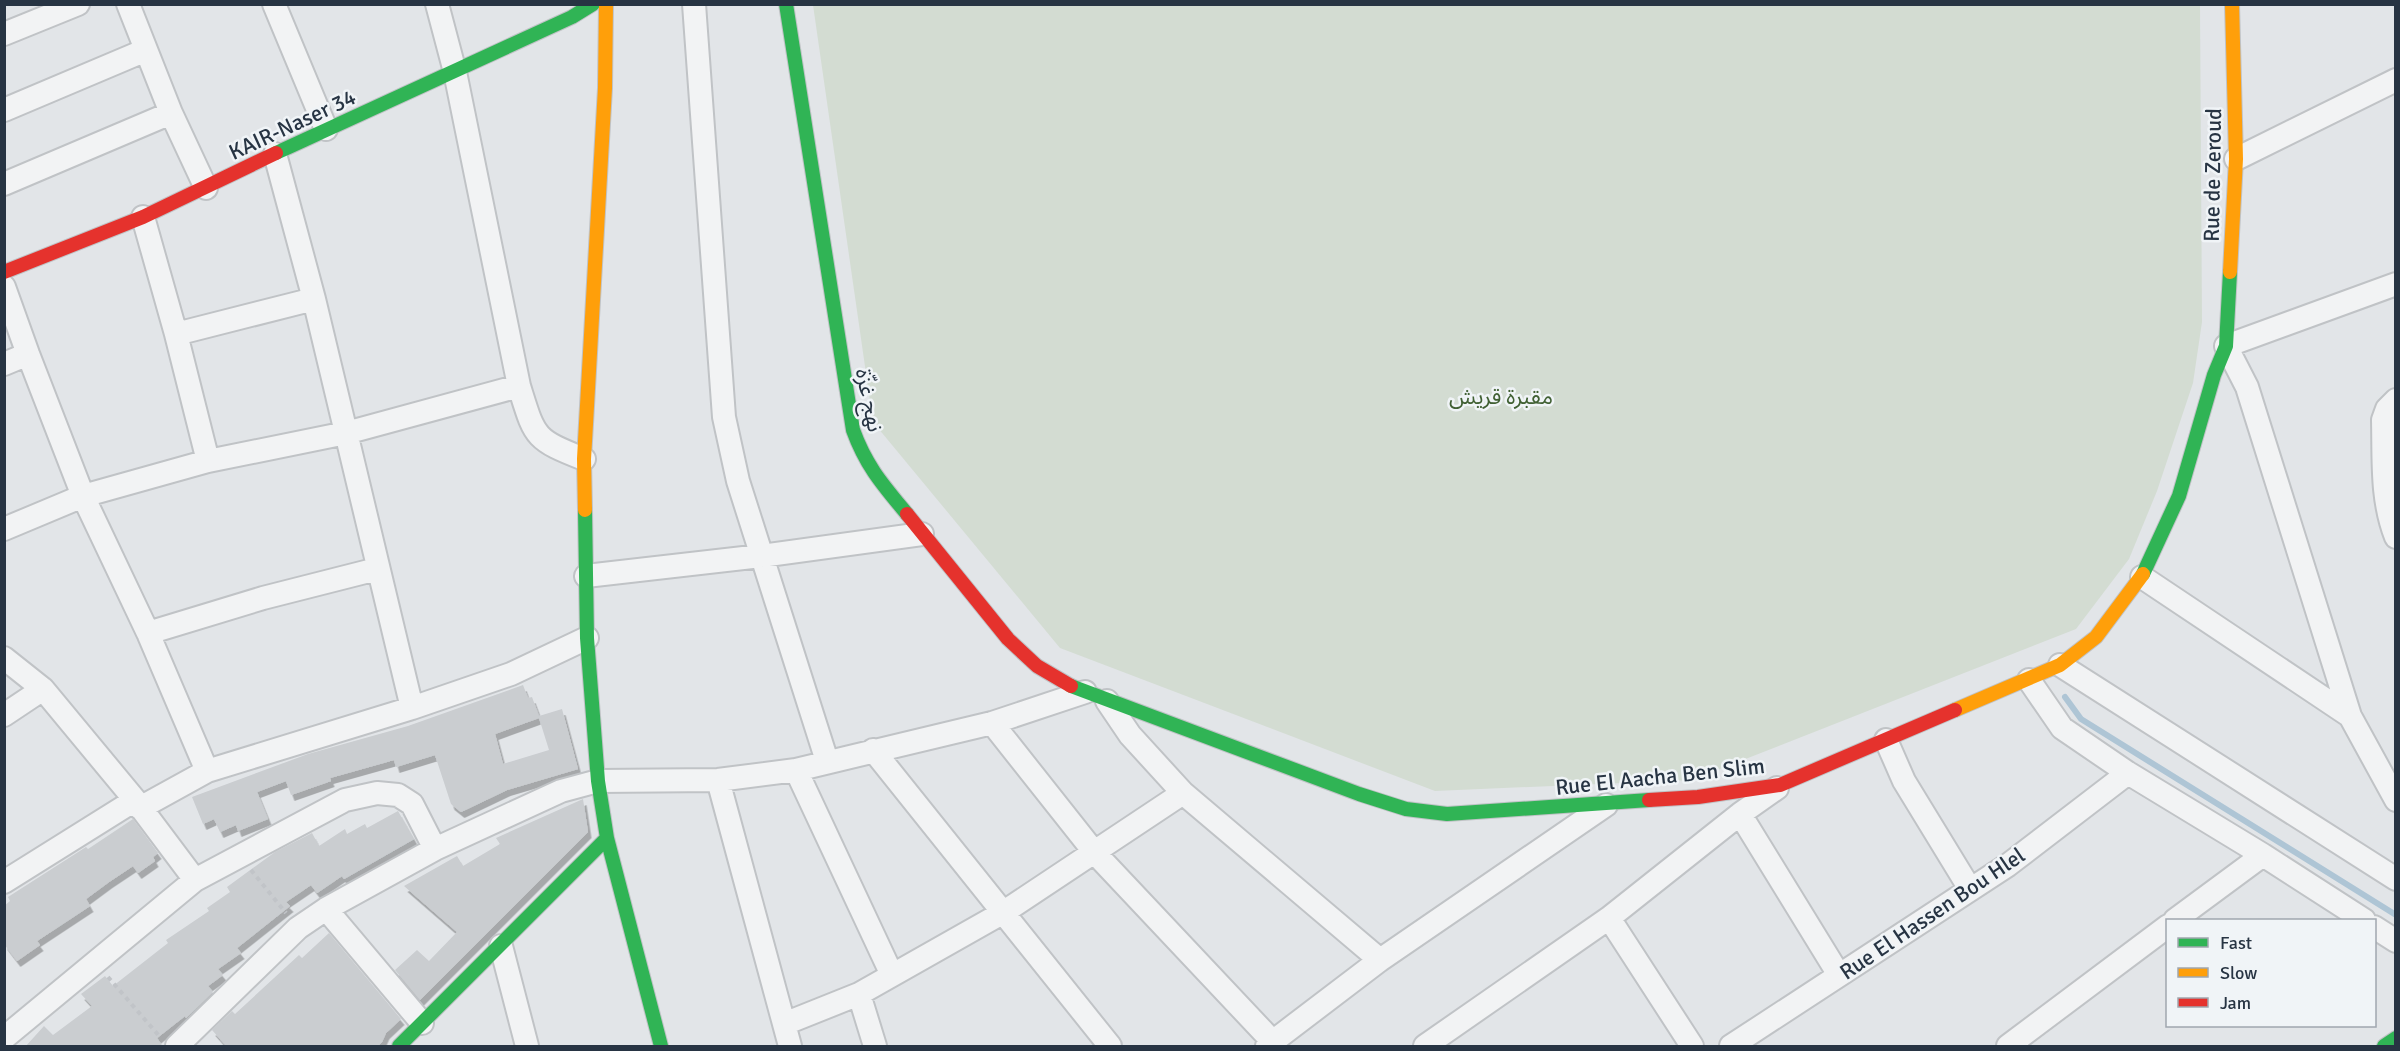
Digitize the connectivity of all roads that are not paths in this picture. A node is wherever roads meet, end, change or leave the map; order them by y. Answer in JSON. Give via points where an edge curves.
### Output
{"nodes":[{"id":1,"x":78,"y":4,"type":"edge"},
{"id":2,"x":128,"y":4,"type":"edge"},
{"id":3,"x":274,"y":4,"type":"edge"},
{"id":4,"x":437,"y":4,"type":"edge"},
{"id":5,"x":592,"y":4,"type":"edge"},
{"id":6,"x":606,"y":4,"type":"edge"},
{"id":7,"x":694,"y":4,"type":"edge"},
{"id":8,"x":786,"y":4,"type":"edge"},
{"id":9,"x":2232,"y":4,"type":"edge"},
{"id":10,"x":4,"y":34,"type":"edge"},
{"id":11,"x":146,"y":50,"type":"junction"},
{"id":12,"x":455,"y":72,"type":"junction"},
{"id":13,"x":2396,"y":80,"type":"edge"},
{"id":14,"x":4,"y":110,"type":"edge"},
{"id":15,"x":171,"y":113,"type":"junction"},
{"id":16,"x":326,"y":129,"type":"junction"},
{"id":17,"x":275,"y":154,"type":"junction"},
{"id":18,"x":2236,"y":159,"type":"junction"},
{"id":19,"x":4,"y":184,"type":"edge"},
{"id":20,"x":206,"y":188,"type":"junction"},
{"id":21,"x":142,"y":217,"type":"junction"},
{"id":22,"x":4,"y":272,"type":"edge"},
{"id":23,"x":2396,"y":284,"type":"edge"},
{"id":24,"x":4,"y":287,"type":"edge"},
{"id":25,"x":314,"y":299,"type":"junction"},
{"id":26,"x":176,"y":333,"type":"junction"},
{"id":27,"x":2226,"y":346,"type":"junction"},
{"id":28,"x":28,"y":354,"type":"junction"},
{"id":29,"x":4,"y":364,"type":"edge"},
{"id":30,"x":519,"y":386,"type":"junction"},
{"id":31,"x":2396,"y":400,"type":"edge"},
{"id":32,"x":346,"y":433,"type":"junction"},
{"id":33,"x":584,"y":459,"type":"junction"},
{"id":34,"x":208,"y":461,"type":"junction"},
{"id":35,"x":84,"y":496,"type":"junction"},
{"id":36,"x":4,"y":529,"type":"edge"},
{"id":37,"x":922,"y":534,"type":"junction"},
{"id":38,"x":2396,"y":537,"type":"edge"},
{"id":39,"x":761,"y":556,"type":"junction"},
{"id":40,"x":377,"y":569,"type":"junction"},
{"id":41,"x":586,"y":576,"type":"junction"},
{"id":42,"x":2142,"y":577,"type":"junction"},
{"id":43,"x":148,"y":633,"type":"junction"},
{"id":44,"x":587,"y":638,"type":"junction"},
{"id":45,"x":4,"y":658,"type":"edge"},
{"id":46,"x":2060,"y":665,"type":"junction"},
{"id":47,"x":2029,"y":680,"type":"junction"},
{"id":48,"x":43,"y":689,"type":"junction"},
{"id":49,"x":1085,"y":692,"type":"junction"},
{"id":50,"x":1107,"y":701,"type":"junction"},
{"id":51,"x":412,"y":708,"type":"junction"},
{"id":52,"x":4,"y":715,"type":"edge"},
{"id":53,"x":2350,"y":716,"type":"junction"},
{"id":54,"x":992,"y":723,"type":"junction"},
{"id":55,"x":1886,"y":740,"type":"junction"},
{"id":56,"x":873,"y":750,"type":"junction"},
{"id":57,"x":827,"y":761,"type":"junction"},
{"id":58,"x":796,"y":770,"type":"junction"},
{"id":59,"x":207,"y":771,"type":"junction"},
{"id":60,"x":2128,"y":773,"type":"junction"},
{"id":61,"x":718,"y":780,"type":"junction"},
{"id":62,"x":598,"y":781,"type":"junction"},
{"id":63,"x":1780,"y":785,"type":"junction"},
{"id":64,"x":1183,"y":793,"type":"junction"},
{"id":65,"x":2396,"y":800,"type":"edge"},
{"id":66,"x":138,"y":804,"type":"junction"},
{"id":67,"x":1606,"y":805,"type":"junction"},
{"id":68,"x":1740,"y":814,"type":"junction"},
{"id":69,"x":607,"y":838,"type":"junction"},
{"id":70,"x":435,"y":849,"type":"junction"},
{"id":71,"x":1095,"y":853,"type":"junction"},
{"id":72,"x":2263,"y":855,"type":"junction"},
{"id":73,"x":2396,"y":879,"type":"edge"},
{"id":74,"x":195,"y":880,"type":"junction"},
{"id":75,"x":4,"y":882,"type":"edge"},
{"id":76,"x":1970,"y":889,"type":"junction"},
{"id":77,"x":326,"y":909,"type":"junction"},
{"id":78,"x":1004,"y":912,"type":"junction"},
{"id":79,"x":1610,"y":918,"type":"junction"},
{"id":80,"x":2178,"y":919,"type":"edge"},
{"id":81,"x":2361,"y":919,"type":"edge"},
{"id":82,"x":2166,"y":928,"type":"edge"},
{"id":83,"x":2376,"y":928,"type":"edge"},
{"id":84,"x":2396,"y":941,"type":"edge"},
{"id":85,"x":501,"y":946,"type":"junction"},
{"id":86,"x":1380,"y":960,"type":"junction"},
{"id":87,"x":892,"y":975,"type":"junction"},
{"id":88,"x":1839,"y":975,"type":"junction"},
{"id":89,"x":859,"y":994,"type":"junction"},
{"id":90,"x":422,"y":1023,"type":"junction"},
{"id":91,"x":784,"y":1024,"type":"junction"},
{"id":92,"x":4,"y":1038,"type":"edge"},
{"id":93,"x":2396,"y":1038,"type":"edge"},
{"id":94,"x":169,"y":1042,"type":"edge"},
{"id":95,"x":1270,"y":1045,"type":"edge"},
{"id":96,"x":1107,"y":1046,"type":"edge"},
{"id":97,"x":399,"y":1047,"type":"edge"},
{"id":98,"x":527,"y":1047,"type":"edge"},
{"id":99,"x":661,"y":1047,"type":"edge"},
{"id":100,"x":790,"y":1047,"type":"edge"},
{"id":101,"x":875,"y":1047,"type":"edge"},
{"id":102,"x":1425,"y":1047,"type":"edge"},
{"id":103,"x":1692,"y":1047,"type":"edge"},
{"id":104,"x":1731,"y":1047,"type":"edge"},
{"id":105,"x":2008,"y":1047,"type":"edge"},
{"id":106,"x":2384,"y":1047,"type":"edge"}],
"edges":[{"from":1,"to":10,"type":"street"},
{"from":2,"to":11,"type":"street"},
{"from":3,"to":16,"type":"street"},
{"from":4,"to":12,"type":"street"},
{"from":5,"to":12,"type":"street","name":"KAIR-Naser 34"},
{"from":6,"to":33,"type":"street","via":[[605,88]]},
{"from":7,"to":39,"type":"street","via":[[724,417]]},
{"from":8,"to":37,"type":"street","name":"نهج غزّة","via":[[853,430],[870,470]]},
{"from":9,"to":18,"type":"street","name":"Rue de Zeroud"},
{"from":11,"to":14,"type":"street"},
{"from":11,"to":15,"type":"street"},
{"from":12,"to":16,"type":"street","name":"KAIR-Naser 34"},
{"from":12,"to":30,"type":"street"},
{"from":13,"to":18,"type":"street"},
{"from":15,"to":19,"type":"street"},
{"from":15,"to":20,"type":"street"},
{"from":16,"to":17,"type":"street","name":"KAIR-Naser 34"},
{"from":17,"to":20,"type":"street","name":"KAIR-Naser 34"},
{"from":17,"to":25,"type":"street"},
{"from":18,"to":27,"type":"street","name":"Rue de Zeroud"},
{"from":20,"to":21,"type":"street","name":"KAIR-Naser 34"},
{"from":21,"to":22,"type":"street","name":"KAIR-Naser 34"},
{"from":21,"to":26,"type":"street"},
{"from":23,"to":27,"type":"street"},
{"from":24,"to":28,"type":"street"},
{"from":25,"to":26,"type":"street"},
{"from":25,"to":32,"type":"street"},
{"from":26,"to":34,"type":"street"},
{"from":27,"to":42,"type":"street","name":"Rue El Aacha Ben Slim","via":[[2179,496]]},
{"from":27,"to":53,"type":"street","via":[[2247,387]]},
{"from":28,"to":29,"type":"street"},
{"from":28,"to":35,"type":"street"},
{"from":30,"to":32,"type":"street"},
{"from":30,"to":33,"type":"street","via":[[530,420],[543,441]]},
{"from":31,"to":38,"type":"street","via":[[2386,409],[2383,420],[2385,491]]},
{"from":32,"to":34,"type":"street"},
{"from":32,"to":40,"type":"street"},
{"from":33,"to":41,"type":"street"},
{"from":34,"to":35,"type":"street"},
{"from":35,"to":36,"type":"street"},
{"from":35,"to":43,"type":"street"},
{"from":37,"to":39,"type":"street"},
{"from":37,"to":49,"type":"street","name":"نهج غزّة","via":[[1008,639],[1037,666]]},
{"from":39,"to":41,"type":"street"},
{"from":39,"to":57,"type":"street"},
{"from":40,"to":43,"type":"street"},
{"from":40,"to":51,"type":"street"},
{"from":41,"to":44,"type":"street"},
{"from":42,"to":46,"type":"street","name":"Rue El Aacha Ben Slim","via":[[2096,637]]},
{"from":42,"to":53,"type":"street"},
{"from":43,"to":59,"type":"street"},
{"from":44,"to":51,"type":"street","via":[[511,674]]},
{"from":44,"to":62,"type":"street"},
{"from":45,"to":48,"type":"street"},
{"from":46,"to":47,"type":"street","name":"Rue El Aacha Ben Slim"},
{"from":46,"to":73,"type":"street"},
{"from":47,"to":55,"type":"street","name":"Rue El Aacha Ben Slim"},
{"from":47,"to":60,"type":"street","via":[[2062,728]]},
{"from":48,"to":52,"type":"street"},
{"from":48,"to":66,"type":"street"},
{"from":49,"to":50,"type":"street","name":"نهج غزّة"},
{"from":49,"to":54,"type":"street"},
{"from":50,"to":64,"type":"street","via":[[1130,735]]},
{"from":50,"to":67,"type":"street","name":"Rue El Aacha Ben Slim","via":[[1406,809],[1447,814]]},
{"from":51,"to":59,"type":"street"},
{"from":53,"to":65,"type":"street"},
{"from":54,"to":56,"type":"street"},
{"from":54,"to":71,"type":"street"},
{"from":55,"to":63,"type":"street","name":"Rue El Aacha Ben Slim"},
{"from":55,"to":76,"type":"street","via":[[1904,781]]},
{"from":56,"to":57,"type":"street"},
{"from":56,"to":78,"type":"street"},
{"from":57,"to":58,"type":"street"},
{"from":58,"to":61,"type":"street"},
{"from":58,"to":87,"type":"street"},
{"from":59,"to":66,"type":"street"},
{"from":60,"to":72,"type":"street"},
{"from":60,"to":76,"type":"street","name":"Rue El Hassen Bou Hlel","via":[[2008,865]]},
{"from":61,"to":62,"type":"street"},
{"from":61,"to":91,"type":"street"},
{"from":62,"to":69,"type":"street"},
{"from":62,"to":70,"type":"street","via":[[561,790]]},
{"from":63,"to":67,"type":"street","name":"Rue El Aacha Ben Slim"},
{"from":63,"to":68,"type":"street"},
{"from":64,"to":71,"type":"street"},
{"from":64,"to":86,"type":"street"},
{"from":66,"to":74,"type":"street"},
{"from":66,"to":75,"type":"street"},
{"from":67,"to":86,"type":"street"},
{"from":68,"to":79,"type":"street"},
{"from":68,"to":88,"type":"street"},
{"from":69,"to":85,"type":"street"},
{"from":69,"to":99,"type":"street"},
{"from":70,"to":74,"type":"street","via":[[412,804],[398,795],[377,793],[345,800]]},
{"from":70,"to":77,"type":"street"},
{"from":71,"to":78,"type":"street"},
{"from":71,"to":95,"type":"street"},
{"from":72,"to":80,"type":"street"},
{"from":72,"to":81,"type":"street"},
{"from":74,"to":92,"type":"street"},
{"from":76,"to":88,"type":"street","name":"Rue El Hassen Bou Hlel"},
{"from":77,"to":90,"type":"street"},
{"from":77,"to":94,"type":"street","via":[[298,928]]},
{"from":78,"to":87,"type":"street"},
{"from":78,"to":96,"type":"street"},
{"from":79,"to":102,"type":"street"},
{"from":79,"to":103,"type":"street"},
{"from":82,"to":105,"type":"street"},
{"from":83,"to":84,"type":"street"},
{"from":85,"to":90,"type":"street"},
{"from":85,"to":98,"type":"street"},
{"from":86,"to":95,"type":"street"},
{"from":87,"to":89,"type":"street"},
{"from":88,"to":104,"type":"street","name":"Rue El Hassen Bou Hlel"},
{"from":89,"to":91,"type":"street"},
{"from":89,"to":101,"type":"street"},
{"from":90,"to":97,"type":"street"},
{"from":91,"to":100,"type":"street"},
{"from":93,"to":106,"type":"street"}]}
